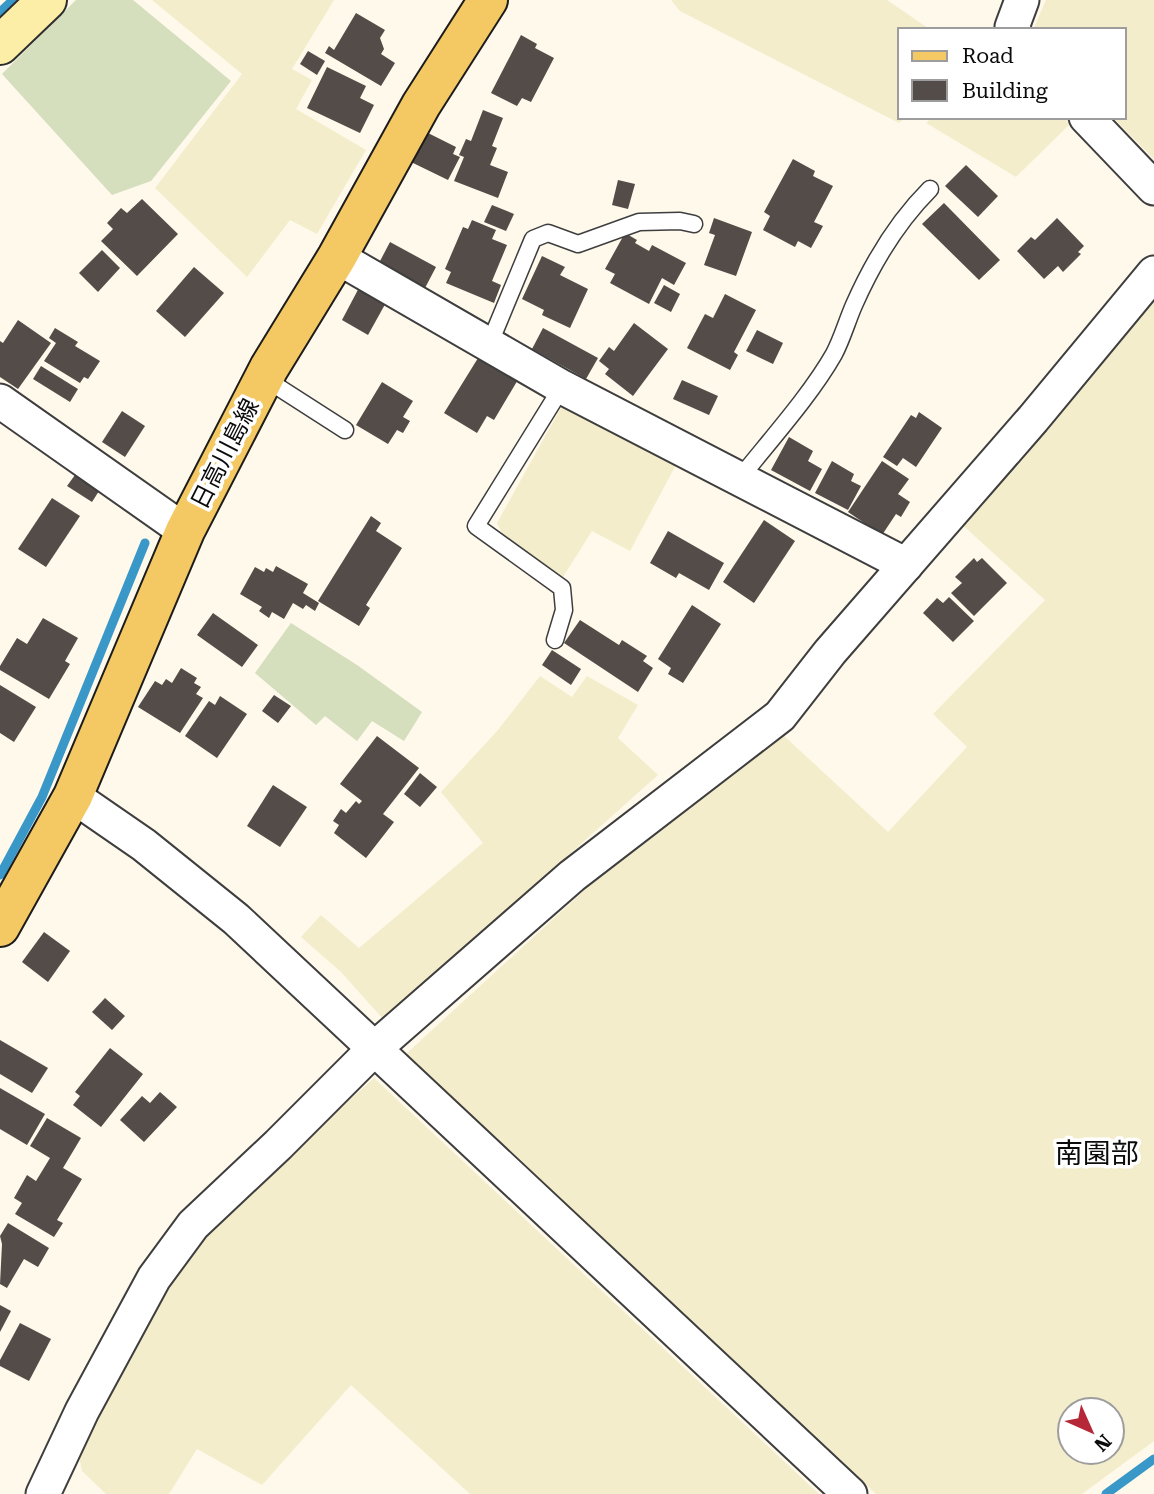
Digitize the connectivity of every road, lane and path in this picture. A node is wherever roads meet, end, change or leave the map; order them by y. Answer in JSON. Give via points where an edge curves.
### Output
{"nodes":[{"id":1,"x":47,"y":0,"type":"edge"},
{"id":2,"x":488,"y":0,"type":"edge"},
{"id":3,"x":1022,"y":0,"type":"edge"},
{"id":4,"x":1013,"y":28,"type":"edge"},
{"id":5,"x":0,"y":45,"type":"edge"},
{"id":6,"x":1088,"y":119,"type":"edge"},
{"id":7,"x":1154,"y":188,"type":"edge"},
{"id":8,"x":930,"y":189,"type":"dead end"},
{"id":9,"x":694,"y":224,"type":"dead end"},
{"id":10,"x":337,"y":257,"type":"junction"},
{"id":11,"x":1154,"y":273,"type":"edge"},
{"id":12,"x":489,"y":345,"type":"junction"},
{"id":13,"x":264,"y":378,"type":"junction"},
{"id":14,"x":562,"y":387,"type":"junction"},
{"id":15,"x":0,"y":401,"type":"edge"},
{"id":16,"x":345,"y":429,"type":"dead end"},
{"id":17,"x":740,"y":478,"type":"junction"},
{"id":18,"x":185,"y":531,"type":"junction"},
{"id":19,"x":906,"y":565,"type":"junction"},
{"id":20,"x":555,"y":640,"type":"dead end"},
{"id":21,"x":73,"y":796,"type":"junction"},
{"id":22,"x":0,"y":927,"type":"edge"},
{"id":23,"x":373,"y":1049,"type":"junction"},
{"id":24,"x":43,"y":1494,"type":"edge"},
{"id":25,"x":850,"y":1494,"type":"edge"}],
"edges":[{"from":1,"to":5,"type":"street"},
{"from":2,"to":10,"type":"main road","name":"日高川島線","via":[[421,105]]},
{"from":3,"to":4,"type":"street"},
{"from":6,"to":7,"type":"street"},
{"from":8,"to":17,"type":"lane","via":[[883,248],[834,354]]},
{"from":9,"to":12,"type":"lane","via":[[639,222],[578,244],[548,233],[533,239]]},
{"from":10,"to":12,"type":"street"},
{"from":10,"to":13,"type":"main road","name":"日高川島線"},
{"from":11,"to":19,"type":"street"},
{"from":12,"to":14,"type":"street"},
{"from":13,"to":16,"type":"lane"},
{"from":13,"to":18,"type":"main road","name":"日高川島線"},
{"from":14,"to":17,"type":"street"},
{"from":14,"to":20,"type":"lane","via":[[476,526],[562,589],[564,610]]},
{"from":15,"to":18,"type":"street"},
{"from":17,"to":19,"type":"street"},
{"from":18,"to":21,"type":"main road","name":"日高川島線"},
{"from":19,"to":23,"type":"street","via":[[780,716],[572,876]]},
{"from":21,"to":22,"type":"main road","name":"日高川島線"},
{"from":21,"to":23,"type":"street","via":[[144,845],[236,919]]},
{"from":23,"to":24,"type":"street","via":[[194,1225],[170,1256],[82,1411]]},
{"from":23,"to":25,"type":"street"}]}
